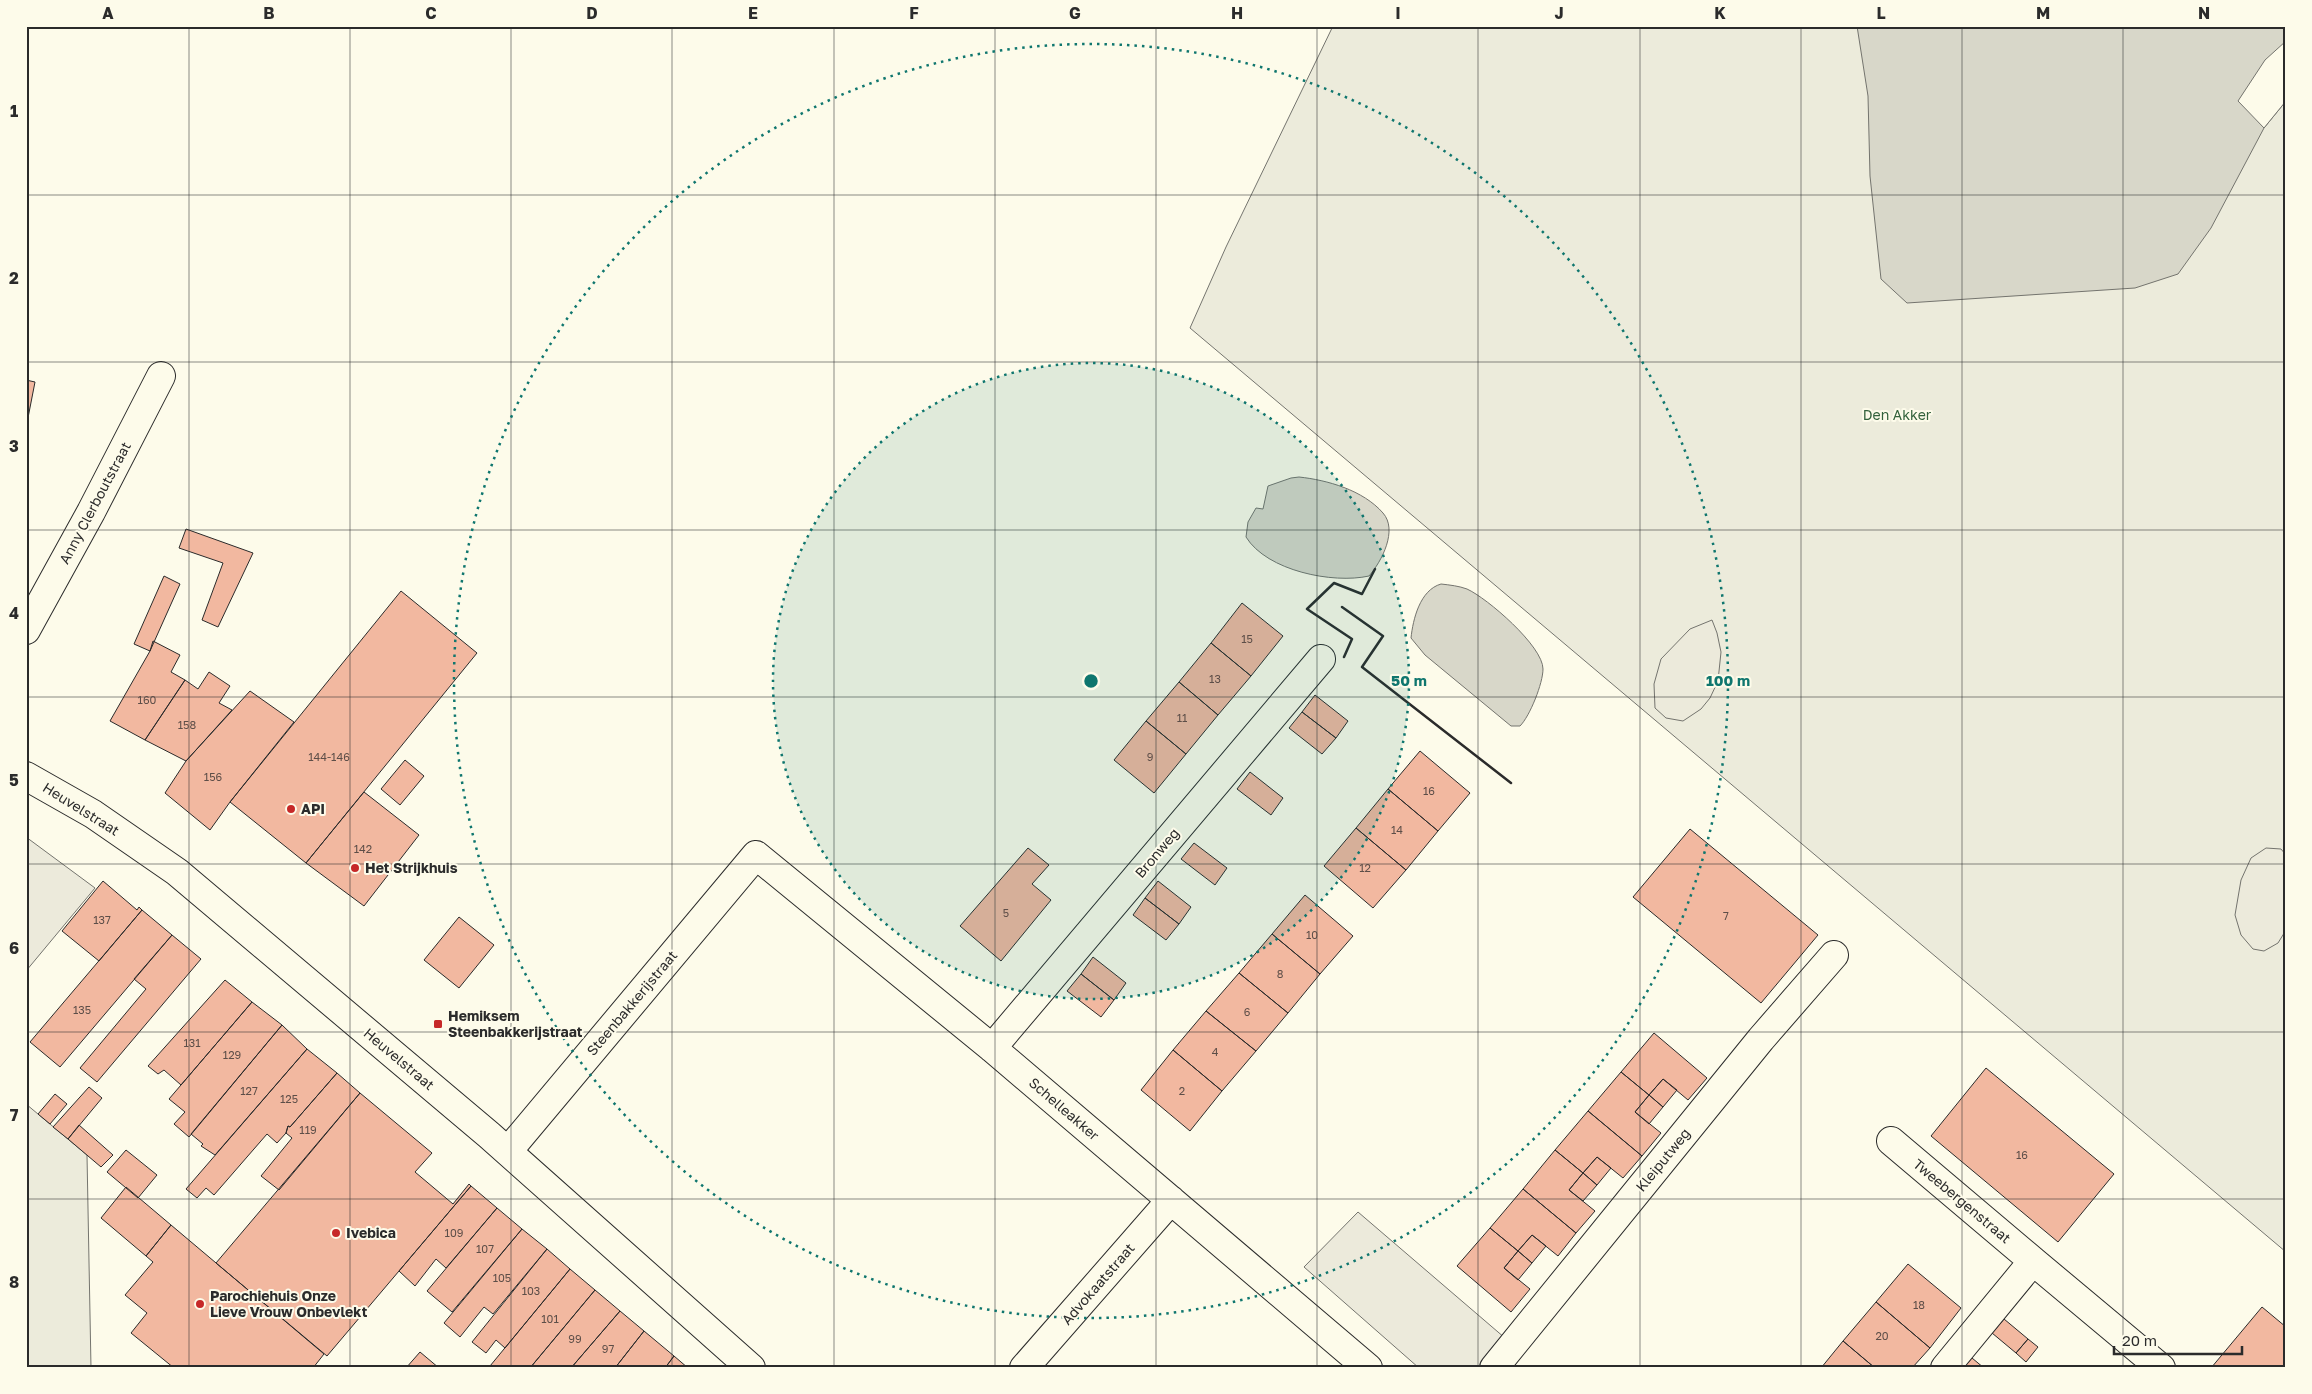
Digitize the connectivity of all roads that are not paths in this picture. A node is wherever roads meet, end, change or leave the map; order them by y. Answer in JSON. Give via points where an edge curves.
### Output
{"nodes":[{"id":1,"x":161,"y":376,"type":"dead end"},
{"id":2,"x":26,"y":630,"type":"edge"},
{"id":3,"x":1320,"y":659,"type":"dead end"},
{"id":4,"x":26,"y":776,"type":"edge"},
{"id":5,"x":756,"y":855,"type":"joint"},
{"id":6,"x":1834,"y":955,"type":"dead end"},
{"id":7,"x":992,"y":1048,"type":"junction"},
{"id":8,"x":1891,"y":1141,"type":"dead end"},
{"id":9,"x":508,"y":1151,"type":"junction"},
{"id":10,"x":1171,"y":1200,"type":"junction"},
{"id":11,"x":2033,"y":1261,"type":"junction"},
{"id":12,"x":752,"y":1368,"type":"edge"},
{"id":13,"x":1024,"y":1368,"type":"edge"},
{"id":14,"x":1368,"y":1368,"type":"edge"},
{"id":15,"x":1494,"y":1368,"type":"edge"},
{"id":16,"x":1945,"y":1368,"type":"edge"},
{"id":17,"x":2161,"y":1368,"type":"edge"}],
"edges":[{"from":1,"to":2,"type":"street","name":"Anny Clerboutstraat"},
{"from":3,"to":7,"type":"street","name":"Bronweg"},
{"from":4,"to":9,"type":"street","name":"Heuvelstraat","via":[[94,814],[177,872]]},
{"from":5,"to":7,"type":"street","name":"Schelleakker"},
{"from":5,"to":9,"type":"street","name":"Steenbakkerijstraat"},
{"from":6,"to":15,"type":"street","name":"Kleiputweg","via":[[1761,1039]]},
{"from":7,"to":10,"type":"street","name":"Schelleakker"},
{"from":8,"to":11,"type":"street","name":"Tweebergenstraat"},
{"from":9,"to":12,"type":"street","name":"Heuvelstraat"},
{"from":10,"to":13,"type":"street","name":"Advokaatstraat"},
{"from":10,"to":14,"type":"street","name":"Schelleakker"},
{"from":11,"to":16,"type":"street"},
{"from":11,"to":17,"type":"street","name":"Tweebergenstraat"}]}
